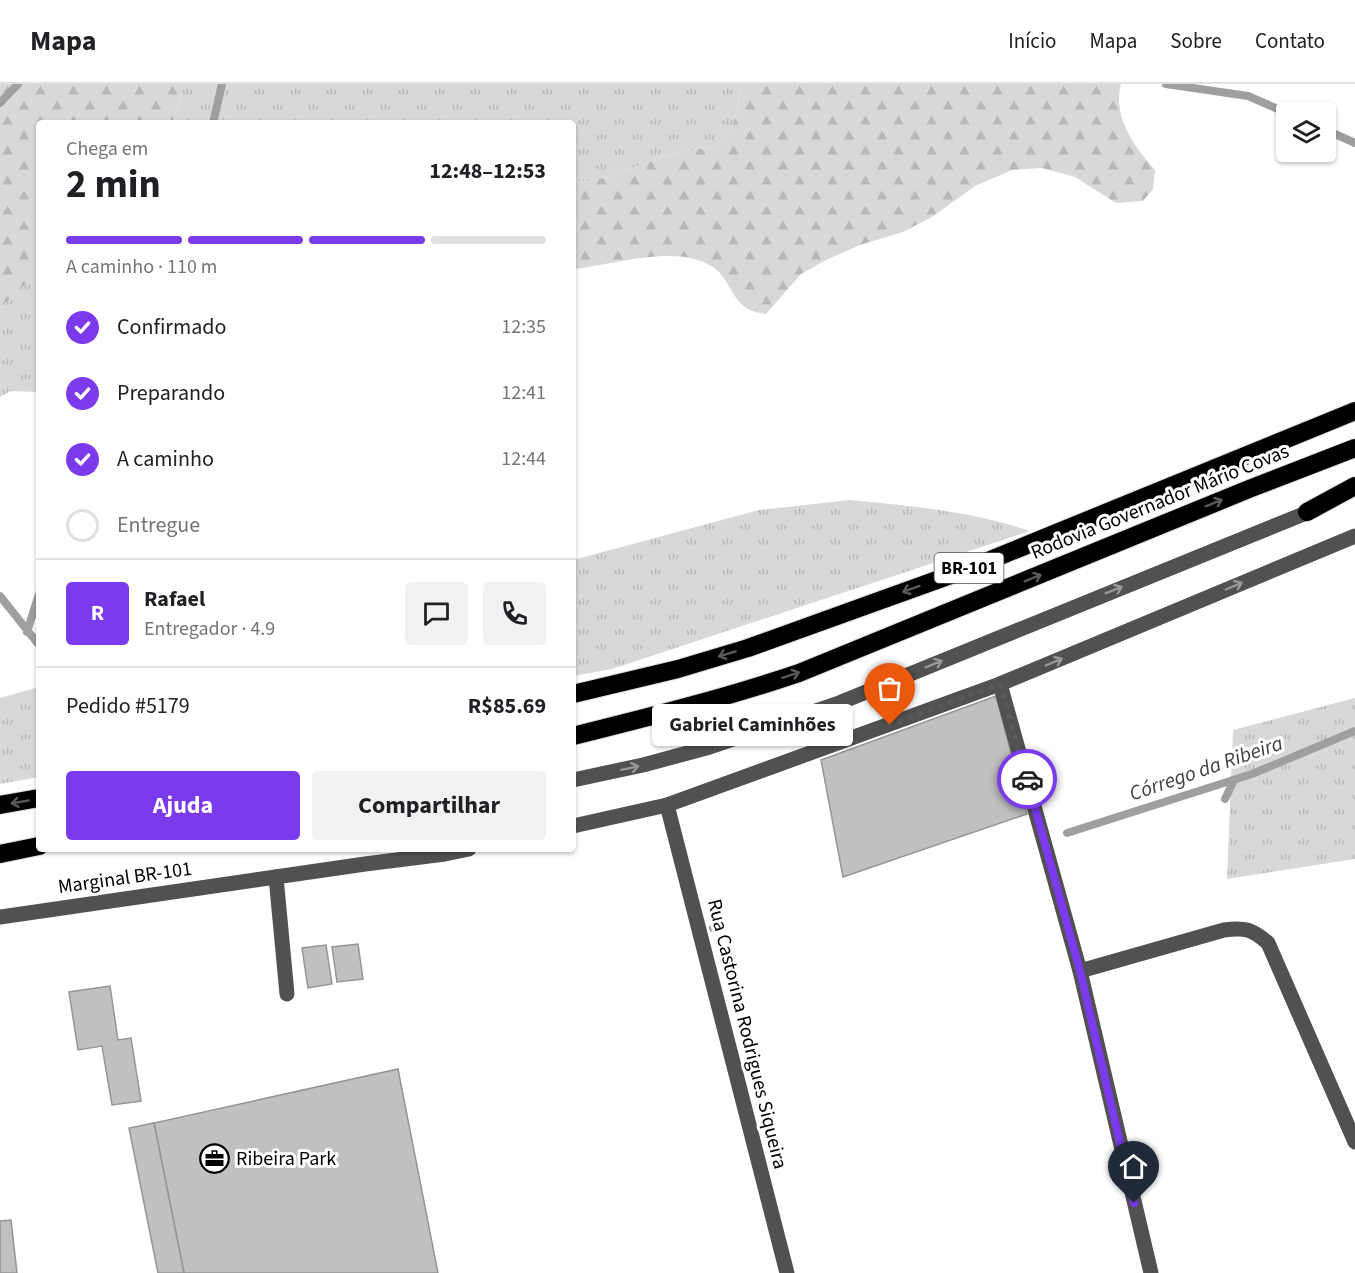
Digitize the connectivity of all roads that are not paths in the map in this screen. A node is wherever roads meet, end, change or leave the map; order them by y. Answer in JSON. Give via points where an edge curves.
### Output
{"nodes":[{"id":1,"x":1355,"y":411,"type":"edge"},
{"id":2,"x":1355,"y":448,"type":"edge"},
{"id":3,"x":1355,"y":486,"type":"edge"},
{"id":4,"x":1355,"y":495,"type":"edge"},
{"id":5,"x":1307,"y":512,"type":"junction"},
{"id":6,"x":1355,"y":536,"type":"edge"},
{"id":7,"x":1000,"y":684,"type":"junction"},
{"id":8,"x":576,"y":693,"type":"edge"},
{"id":9,"x":576,"y":735,"type":"edge"},
{"id":10,"x":576,"y":779,"type":"edge"},
{"id":11,"x":36,"y":799,"type":"edge"},
{"id":12,"x":0,"y":805,"type":"edge"},
{"id":13,"x":667,"y":805,"type":"junction"},
{"id":14,"x":576,"y":825,"type":"edge"},
{"id":15,"x":36,"y":847,"type":"edge"},
{"id":16,"x":36,"y":850,"type":"edge"},
{"id":17,"x":455,"y":852,"type":"edge"},
{"id":18,"x":0,"y":854,"type":"edge"},
{"id":19,"x":276,"y":877,"type":"junction"},
{"id":20,"x":0,"y":917,"type":"edge"},
{"id":21,"x":1080,"y":971,"type":"junction"},
{"id":22,"x":287,"y":994,"type":"dead end"},
{"id":23,"x":1355,"y":1142,"type":"edge"},
{"id":24,"x":787,"y":1273,"type":"edge"},
{"id":25,"x":1151,"y":1273,"type":"edge"}],
"edges":[{"from":1,"to":8,"type":"highway","name":"Rodovia Governador Mário Covas","number":"BR-101","one_way":true,"via":[[962,571],[748,648]]},
{"from":9,"to":2,"type":"highway","name":"Rodovia Governador Mário Covas","number":"BR-101","one_way":true,"via":[[680,710],[799,673]]},
{"from":3,"to":5,"type":"highway"},
{"from":4,"to":5,"type":"street"},
{"from":10,"to":5,"type":"street","one_way":true,"via":[[710,747],[817,710]]},
{"from":7,"to":6,"type":"street","one_way":true},
{"from":7,"to":13,"type":"street"},
{"from":7,"to":21,"type":"street"},
{"from":11,"to":12,"type":"highway","one_way":true},
{"from":13,"to":14,"type":"street"},
{"from":13,"to":24,"type":"street","name":"Rua Castorina Rodrigues Siqueira"},
{"from":15,"to":18,"type":"highway"},
{"from":16,"to":18,"type":"street"},
{"from":17,"to":19,"type":"street","name":"Marginal BR-101"},
{"from":19,"to":20,"type":"street","name":"Marginal BR-101"},
{"from":19,"to":22,"type":"street"},
{"from":21,"to":23,"type":"street","via":[[1224,930],[1256,932],[1268,943]]},
{"from":21,"to":25,"type":"street"}]}
